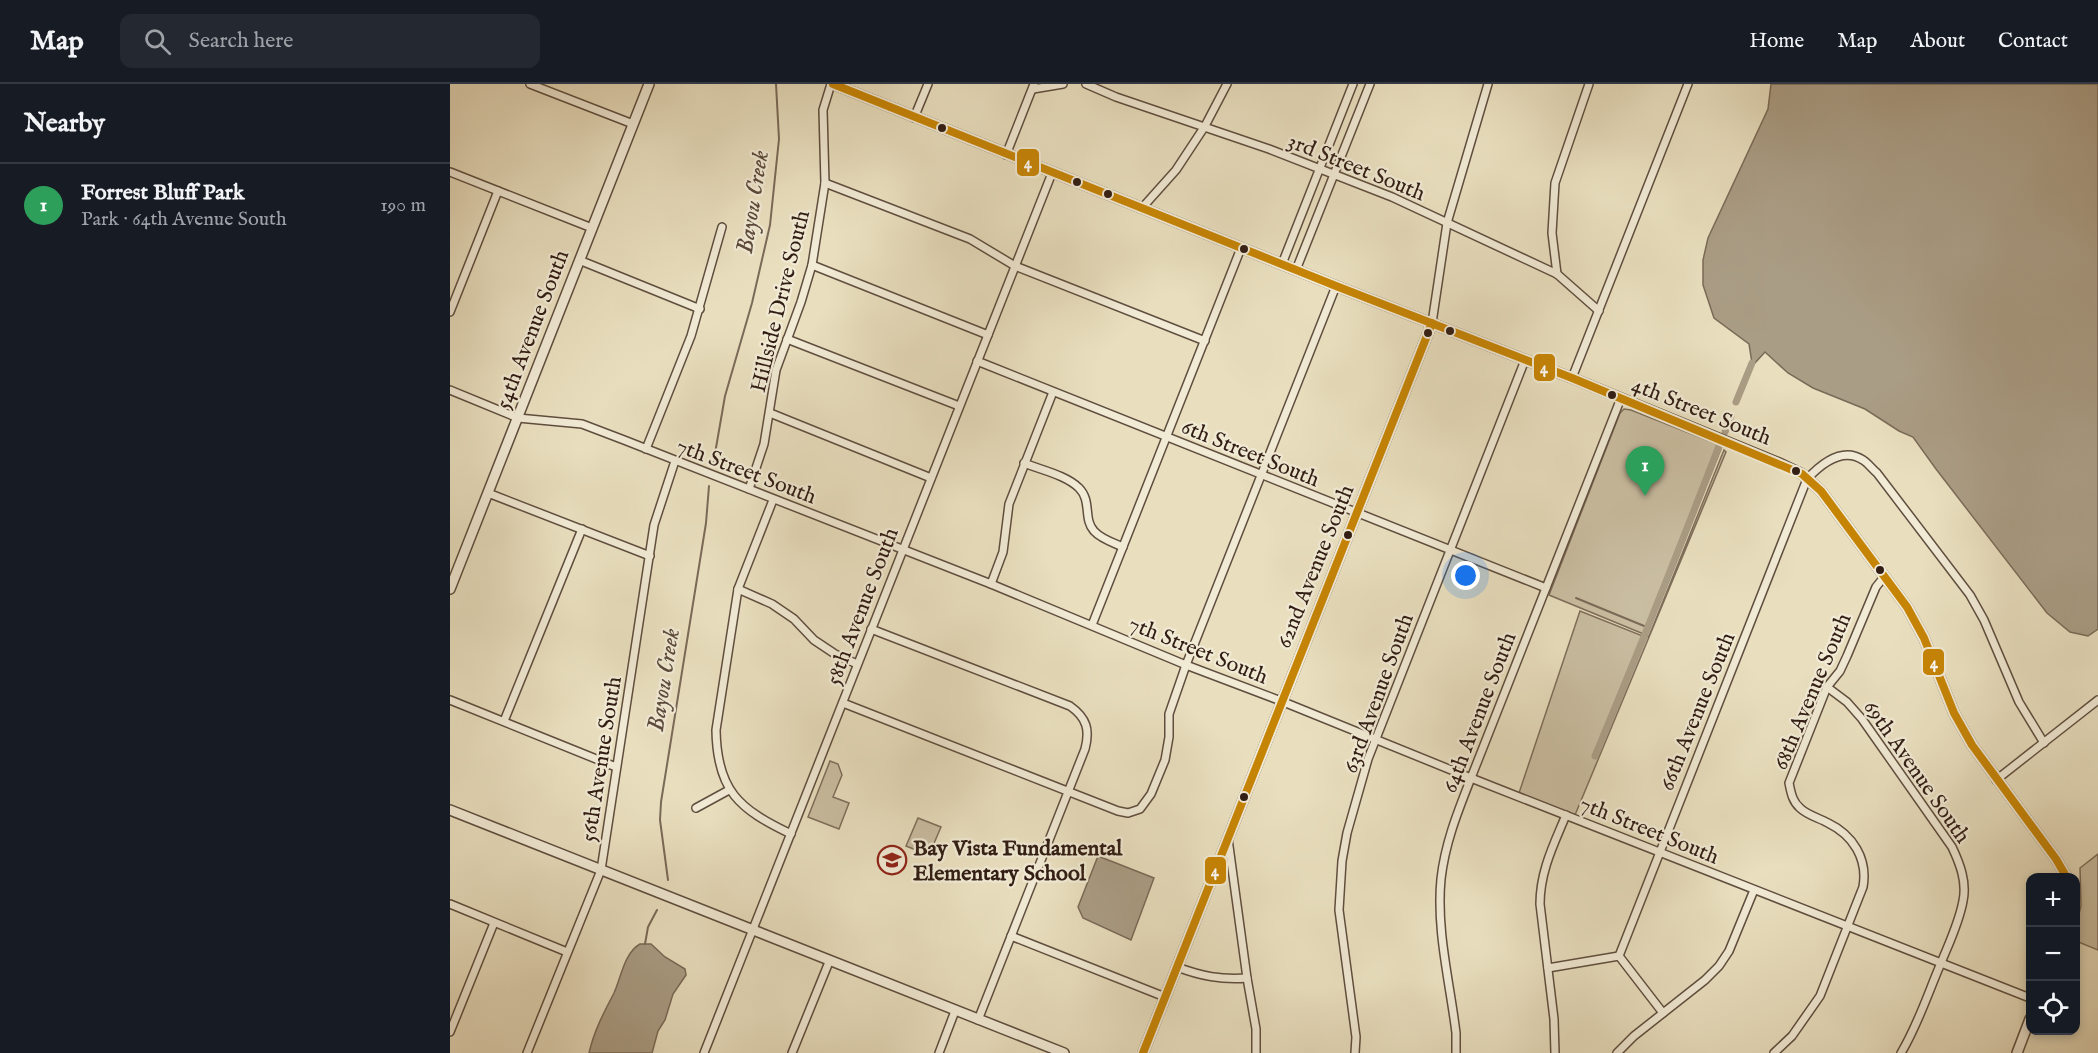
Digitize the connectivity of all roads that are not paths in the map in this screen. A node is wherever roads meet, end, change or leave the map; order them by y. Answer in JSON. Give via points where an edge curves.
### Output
{"nodes":[{"id":1,"x":530,"y":84,"type":"edge"},
{"id":2,"x":649,"y":84,"type":"edge"},
{"id":3,"x":832,"y":84,"type":"edge"},
{"id":4,"x":928,"y":84,"type":"edge"},
{"id":5,"x":1063,"y":84,"type":"edge"},
{"id":6,"x":1086,"y":84,"type":"edge"},
{"id":7,"x":1227,"y":84,"type":"edge"},
{"id":8,"x":1353,"y":84,"type":"edge"},
{"id":9,"x":1370,"y":84,"type":"edge"},
{"id":10,"x":1488,"y":84,"type":"edge"},
{"id":11,"x":1589,"y":84,"type":"edge"},
{"id":12,"x":1688,"y":84,"type":"edge"},
{"id":13,"x":1034,"y":86,"type":"edge"},
{"id":14,"x":914,"y":118,"type":"junction"},
{"id":15,"x":633,"y":124,"type":"junction"},
{"id":16,"x":1205,"y":126,"type":"junction"},
{"id":17,"x":1006,"y":154,"type":"junction"},
{"id":18,"x":1320,"y":169,"type":"junction"},
{"id":19,"x":450,"y":172,"type":"edge"},
{"id":20,"x":1052,"y":173,"type":"junction"},
{"id":21,"x":1334,"y":174,"type":"junction"},
{"id":22,"x":825,"y":183,"type":"junction"},
{"id":23,"x":498,"y":191,"type":"junction"},
{"id":24,"x":1142,"y":208,"type":"junction"},
{"id":25,"x":1448,"y":223,"type":"junction"},
{"id":26,"x":722,"y":227,"type":"dead end"},
{"id":27,"x":592,"y":228,"type":"junction"},
{"id":28,"x":1241,"y":248,"type":"junction"},
{"id":29,"x":579,"y":261,"type":"junction"},
{"id":30,"x":1282,"y":264,"type":"junction"},
{"id":31,"x":812,"y":265,"type":"junction"},
{"id":32,"x":1015,"y":266,"type":"junction"},
{"id":33,"x":1296,"y":270,"type":"junction"},
{"id":34,"x":1557,"y":274,"type":"junction"},
{"id":35,"x":1336,"y":286,"type":"junction"},
{"id":36,"x":700,"y":309,"type":"junction"},
{"id":37,"x":1599,"y":311,"type":"junction"},
{"id":38,"x":450,"y":312,"type":"edge"},
{"id":39,"x":1432,"y":324,"type":"junction"},
{"id":40,"x":988,"y":335,"type":"junction"},
{"id":41,"x":787,"y":339,"type":"junction"},
{"id":42,"x":1205,"y":341,"type":"junction"},
{"id":43,"x":1525,"y":360,"type":"junction"},
{"id":44,"x":977,"y":361,"type":"junction"},
{"id":45,"x":1572,"y":378,"type":"junction"},
{"id":46,"x":450,"y":390,"type":"edge"},
{"id":47,"x":1053,"y":392,"type":"junction"},
{"id":48,"x":1621,"y":398,"type":"junction"},
{"id":49,"x":960,"y":406,"type":"junction"},
{"id":50,"x":770,"y":413,"type":"junction"},
{"id":51,"x":518,"y":418,"type":"junction"},
{"id":52,"x":1167,"y":438,"type":"junction"},
{"id":53,"x":646,"y":449,"type":"junction"},
{"id":54,"x":675,"y":461,"type":"junction"},
{"id":55,"x":1024,"y":463,"type":"junction"},
{"id":56,"x":1261,"y":475,"type":"junction"},
{"id":57,"x":931,"y":478,"type":"junction"},
{"id":58,"x":1807,"y":479,"type":"junction"},
{"id":59,"x":749,"y":489,"type":"junction"},
{"id":60,"x":488,"y":493,"type":"junction"},
{"id":61,"x":773,"y":500,"type":"junction"},
{"id":62,"x":1356,"y":513,"type":"junction"},
{"id":63,"x":582,"y":529,"type":"junction"},
{"id":64,"x":1123,"y":547,"type":"junction"},
{"id":65,"x":902,"y":550,"type":"junction"},
{"id":66,"x":1450,"y":550,"type":"junction"},
{"id":67,"x":650,"y":556,"type":"junction"},
{"id":68,"x":1884,"y":577,"type":"junction"},
{"id":69,"x":991,"y":584,"type":"junction"},
{"id":70,"x":1546,"y":588,"type":"junction"},
{"id":71,"x":450,"y":589,"type":"edge"},
{"id":72,"x":738,"y":589,"type":"junction"},
{"id":73,"x":1092,"y":626,"type":"junction"},
{"id":74,"x":871,"y":629,"type":"junction"},
{"id":75,"x":857,"y":664,"type":"junction"},
{"id":76,"x":1186,"y":665,"type":"junction"},
{"id":77,"x":1827,"y":687,"type":"junction"},
{"id":78,"x":450,"y":700,"type":"edge"},
{"id":79,"x":2098,"y":700,"type":"edge"},
{"id":80,"x":1281,"y":701,"type":"junction"},
{"id":81,"x":843,"y":703,"type":"junction"},
{"id":82,"x":504,"y":720,"type":"junction"},
{"id":83,"x":1376,"y":739,"type":"junction"},
{"id":84,"x":2044,"y":743,"type":"junction"},
{"id":85,"x":616,"y":767,"type":"junction"},
{"id":86,"x":1471,"y":778,"type":"junction"},
{"id":87,"x":1996,"y":780,"type":"junction"},
{"id":88,"x":729,"y":790,"type":"junction"},
{"id":89,"x":1069,"y":792,"type":"junction"},
{"id":90,"x":696,"y":808,"type":"dead end"},
{"id":91,"x":450,"y":810,"type":"edge"},
{"id":92,"x":1566,"y":815,"type":"junction"},
{"id":93,"x":791,"y":834,"type":"junction"},
{"id":94,"x":1228,"y":837,"type":"junction"},
{"id":95,"x":1660,"y":852,"type":"junction"},
{"id":96,"x":601,"y":870,"type":"junction"},
{"id":97,"x":2064,"y":873,"type":"edge"},
{"id":98,"x":1754,"y":890,"type":"junction"},
{"id":99,"x":450,"y":904,"type":"edge"},
{"id":100,"x":494,"y":923,"type":"junction"},
{"id":101,"x":1848,"y":927,"type":"junction"},
{"id":102,"x":753,"y":931,"type":"junction"},
{"id":103,"x":1011,"y":936,"type":"junction"},
{"id":104,"x":567,"y":952,"type":"junction"},
{"id":105,"x":1619,"y":956,"type":"junction"},
{"id":106,"x":829,"y":962,"type":"junction"},
{"id":107,"x":1941,"y":962,"type":"junction"},
{"id":108,"x":1177,"y":967,"type":"junction"},
{"id":109,"x":1548,"y":968,"type":"junction"},
{"id":110,"x":1247,"y":978,"type":"junction"},
{"id":111,"x":2026,"y":996,"type":"edge"},
{"id":112,"x":1165,"y":997,"type":"junction"},
{"id":113,"x":956,"y":1011,"type":"junction"},
{"id":114,"x":1663,"y":1013,"type":"junction"},
{"id":115,"x":978,"y":1020,"type":"junction"},
{"id":116,"x":2026,"y":1031,"type":"edge"},
{"id":117,"x":450,"y":1032,"type":"edge"},
{"id":118,"x":527,"y":1053,"type":"edge"},
{"id":119,"x":704,"y":1053,"type":"edge"},
{"id":120,"x":792,"y":1053,"type":"edge"},
{"id":121,"x":939,"y":1053,"type":"edge"},
{"id":122,"x":1064,"y":1053,"type":"edge"},
{"id":123,"x":1143,"y":1053,"type":"edge"},
{"id":124,"x":1256,"y":1053,"type":"edge"},
{"id":125,"x":1355,"y":1053,"type":"edge"},
{"id":126,"x":1455,"y":1053,"type":"edge"},
{"id":127,"x":1555,"y":1053,"type":"edge"},
{"id":128,"x":1617,"y":1053,"type":"edge"},
{"id":129,"x":1774,"y":1053,"type":"edge"},
{"id":130,"x":1901,"y":1053,"type":"edge"},
{"id":131,"x":2017,"y":1053,"type":"edge"}],
"edges":[{"from":1,"to":15,"type":"street"},
{"from":2,"to":15,"type":"street","name":"54th Avenue South"},
{"from":3,"to":14,"type":"street","name":"4th Street South"},
{"from":3,"to":22,"type":"street","name":"Hillside Drive South","via":[[823,110]]},
{"from":4,"to":14,"type":"street"},
{"from":5,"to":13,"type":"street"},
{"from":6,"to":16,"type":"street","name":"3rd Street South"},
{"from":7,"to":16,"type":"street"},
{"from":8,"to":18,"type":"street"},
{"from":9,"to":21,"type":"street"},
{"from":10,"to":25,"type":"street","name":"62nd Avenue South"},
{"from":11,"to":34,"type":"street","via":[[1555,183],[1552,233]]},
{"from":12,"to":37,"type":"street"},
{"from":13,"to":17,"type":"street"},
{"from":14,"to":17,"type":"street","name":"4th Street South"},
{"from":15,"to":27,"type":"street","name":"54th Avenue South"},
{"from":16,"to":18,"type":"street","name":"3rd Street South"},
{"from":16,"to":24,"type":"street","via":[[1176,170]]},
{"from":17,"to":20,"type":"street","name":"4th Street South"},
{"from":18,"to":21,"type":"street","name":"3rd Street South"},
{"from":18,"to":30,"type":"street"},
{"from":19,"to":23,"type":"street"},
{"from":20,"to":24,"type":"street","name":"4th Street South"},
{"from":20,"to":32,"type":"street","name":"58th Avenue South"},
{"from":21,"to":25,"type":"street","name":"3rd Street South"},
{"from":21,"to":33,"type":"street"},
{"from":22,"to":31,"type":"street","name":"Hillside Drive South"},
{"from":22,"to":32,"type":"street","via":[[970,239]]},
{"from":23,"to":27,"type":"street"},
{"from":23,"to":38,"type":"street"},
{"from":24,"to":28,"type":"street","name":"4th Street South"},
{"from":25,"to":34,"type":"street","name":"3rd Street South"},
{"from":25,"to":39,"type":"street","name":"62nd Avenue South"},
{"from":26,"to":36,"type":"street"},
{"from":27,"to":29,"type":"street","name":"54th Avenue South"},
{"from":28,"to":30,"type":"street","name":"4th Street South"},
{"from":28,"to":42,"type":"street"},
{"from":29,"to":36,"type":"street"},
{"from":29,"to":51,"type":"street","name":"54th Avenue South"},
{"from":30,"to":33,"type":"street","name":"4th Street South"},
{"from":31,"to":40,"type":"street"},
{"from":31,"to":41,"type":"street","name":"Hillside Drive South"},
{"from":32,"to":40,"type":"street","name":"58th Avenue South"},
{"from":32,"to":42,"type":"street"},
{"from":33,"to":35,"type":"street","name":"4th Street South"},
{"from":34,"to":37,"type":"street","name":"3rd Street South"},
{"from":35,"to":39,"type":"street","name":"4th Street South"},
{"from":35,"to":56,"type":"street"},
{"from":36,"to":53,"type":"street"},
{"from":37,"to":45,"type":"street"},
{"from":39,"to":43,"type":"street","name":"4th Street South"},
{"from":39,"to":62,"type":"street","name":"62nd Avenue South"},
{"from":40,"to":44,"type":"street","name":"58th Avenue South"},
{"from":41,"to":49,"type":"street"},
{"from":41,"to":50,"type":"street","name":"Hillside Drive South","via":[[776,370]]},
{"from":42,"to":52,"type":"street"},
{"from":43,"to":45,"type":"street","name":"4th Street South"},
{"from":43,"to":66,"type":"street","name":"63rd Avenue South"},
{"from":44,"to":47,"type":"street","name":"6th Street South"},
{"from":44,"to":49,"type":"street","name":"58th Avenue South"},
{"from":45,"to":48,"type":"street","name":"4th Street South"},
{"from":46,"to":51,"type":"street","name":"7th Street South"},
{"from":47,"to":52,"type":"street","name":"6th Street South"},
{"from":47,"to":55,"type":"street"},
{"from":48,"to":58,"type":"street","name":"4th Street South","via":[[1786,466]]},
{"from":48,"to":70,"type":"street","name":"64th Avenue South"},
{"from":49,"to":57,"type":"street","name":"58th Avenue South"},
{"from":50,"to":57,"type":"street"},
{"from":50,"to":59,"type":"street","name":"Hillside Drive South"},
{"from":51,"to":53,"type":"street","name":"7th Street South","via":[[582,424]]},
{"from":51,"to":60,"type":"street","name":"54th Avenue South"},
{"from":52,"to":56,"type":"street","name":"6th Street South"},
{"from":52,"to":64,"type":"street"},
{"from":53,"to":54,"type":"street","name":"7th Street South"},
{"from":54,"to":59,"type":"street","name":"7th Street South"},
{"from":54,"to":67,"type":"street","name":"56th Avenue South","via":[[654,525]]},
{"from":55,"to":64,"type":"street","via":[[1079,488],[1085,495],[1095,532]]},
{"from":55,"to":69,"type":"street","via":[[1009,504],[1004,552]]},
{"from":56,"to":62,"type":"street","name":"6th Street South"},
{"from":56,"to":76,"type":"street"},
{"from":57,"to":65,"type":"street","name":"58th Avenue South"},
{"from":58,"to":68,"type":"street","name":"4th Street South","via":[[1821,491]]},
{"from":58,"to":84,"type":"street","via":[[1820,465],[1843,456],[1862,459],[1877,473],[1970,595],[2019,702]]},
{"from":58,"to":95,"type":"street","name":"66th Avenue South"},
{"from":59,"to":61,"type":"street","name":"7th Street South"},
{"from":60,"to":63,"type":"street"},
{"from":60,"to":71,"type":"street","name":"54th Avenue South"},
{"from":61,"to":65,"type":"street","name":"7th Street South"},
{"from":61,"to":72,"type":"street"},
{"from":62,"to":66,"type":"street","name":"6th Street South"},
{"from":62,"to":80,"type":"street","name":"62nd Avenue South"},
{"from":63,"to":67,"type":"street"},
{"from":63,"to":82,"type":"street"},
{"from":64,"to":73,"type":"street"},
{"from":65,"to":69,"type":"street","name":"7th Street South"},
{"from":65,"to":74,"type":"street","name":"58th Avenue South"},
{"from":66,"to":70,"type":"street","name":"6th Street South"},
{"from":66,"to":83,"type":"street","name":"63rd Avenue South"},
{"from":67,"to":85,"type":"street","name":"56th Avenue South"},
{"from":68,"to":77,"type":"street","name":"68th Avenue South","via":[[1875,587],[1840,671]]},
{"from":68,"to":87,"type":"street","name":"4th Street South","via":[[1907,607],[1924,638],[1954,714]]},
{"from":69,"to":73,"type":"street","name":"7th Street South"},
{"from":70,"to":86,"type":"street","name":"64th Avenue South"},
{"from":72,"to":75,"type":"street","via":[[772,604],[814,640]]},
{"from":72,"to":88,"type":"street","via":[[716,730],[716,751]]},
{"from":73,"to":76,"type":"street","name":"7th Street South"},
{"from":74,"to":75,"type":"street","name":"58th Avenue South"},
{"from":74,"to":89,"type":"street","via":[[1070,706],[1083,717],[1088,738]]},
{"from":75,"to":81,"type":"street","name":"58th Avenue South"},
{"from":76,"to":80,"type":"street","name":"7th Street South"},
{"from":76,"to":89,"type":"street","via":[[1168,714],[1169,737],[1162,767],[1140,809],[1118,811]]},
{"from":77,"to":101,"type":"street","name":"68th Avenue South","via":[[1790,783],[1798,807],[1838,828],[1861,856],[1863,887]]},
{"from":77,"to":107,"type":"street","name":"69th Avenue South","via":[[1862,719],[1960,864],[1963,900]]},
{"from":78,"to":82,"type":"street"},
{"from":79,"to":84,"type":"street"},
{"from":80,"to":83,"type":"street","name":"7th Street South"},
{"from":80,"to":94,"type":"street","name":"62nd Avenue South"},
{"from":81,"to":89,"type":"street"},
{"from":81,"to":93,"type":"street","name":"58th Avenue South"},
{"from":82,"to":85,"type":"street"},
{"from":83,"to":86,"type":"street","name":"7th Street South"},
{"from":83,"to":125,"type":"street","name":"63rd Avenue South","via":[[1347,833],[1340,889]]},
{"from":84,"to":87,"type":"street"},
{"from":85,"to":96,"type":"street","name":"56th Avenue South"},
{"from":86,"to":92,"type":"street","name":"7th Street South"},
{"from":86,"to":126,"type":"street","name":"64th Avenue South","via":[[1445,854],[1440,903]]},
{"from":87,"to":97,"type":"street","name":"4th Street South"},
{"from":88,"to":90,"type":"street"},
{"from":88,"to":93,"type":"street","via":[[759,818]]},
{"from":89,"to":103,"type":"street"},
{"from":91,"to":96,"type":"street"},
{"from":92,"to":95,"type":"street","name":"7th Street South"},
{"from":92,"to":109,"type":"street","via":[[1540,888]]},
{"from":93,"to":102,"type":"street","name":"58th Avenue South"},
{"from":94,"to":108,"type":"street","name":"62nd Avenue South"},
{"from":94,"to":110,"type":"street"},
{"from":95,"to":98,"type":"street","name":"7th Street South"},
{"from":95,"to":105,"type":"street","name":"66th Avenue South"},
{"from":96,"to":102,"type":"street"},
{"from":96,"to":104,"type":"street","name":"56th Avenue South"},
{"from":98,"to":101,"type":"street","name":"7th Street South"},
{"from":98,"to":114,"type":"street","via":[[1719,966]]},
{"from":99,"to":100,"type":"street"},
{"from":100,"to":104,"type":"street"},
{"from":100,"to":117,"type":"street"},
{"from":101,"to":107,"type":"street","name":"7th Street South"},
{"from":101,"to":129,"type":"street","name":"68th Avenue South","via":[[1820,996],[1797,1030]]},
{"from":102,"to":106,"type":"street"},
{"from":102,"to":119,"type":"street","name":"58th Avenue South"},
{"from":103,"to":112,"type":"street"},
{"from":103,"to":115,"type":"street"},
{"from":104,"to":118,"type":"street","name":"56th Avenue South"},
{"from":105,"to":109,"type":"street"},
{"from":105,"to":114,"type":"street"},
{"from":106,"to":113,"type":"street"},
{"from":106,"to":120,"type":"street"},
{"from":107,"to":111,"type":"street","name":"7th Street South"},
{"from":107,"to":130,"type":"street","name":"69th Avenue South"},
{"from":108,"to":110,"type":"street","via":[[1210,978]]},
{"from":108,"to":112,"type":"street","name":"62nd Avenue South"},
{"from":109,"to":127,"type":"street"},
{"from":110,"to":124,"type":"street"},
{"from":112,"to":123,"type":"street","name":"62nd Avenue South"},
{"from":113,"to":115,"type":"street"},
{"from":113,"to":121,"type":"street"},
{"from":114,"to":128,"type":"street"},
{"from":115,"to":122,"type":"street"},
{"from":116,"to":131,"type":"street"}]}
